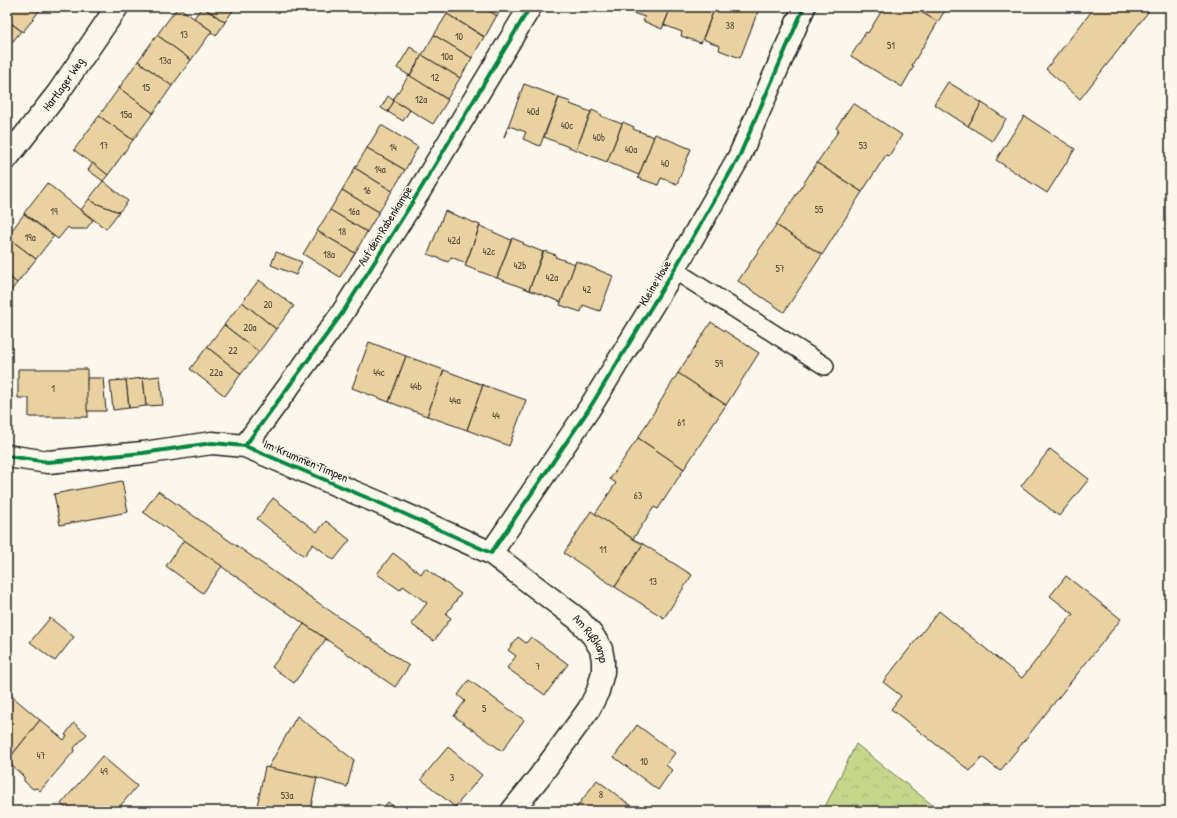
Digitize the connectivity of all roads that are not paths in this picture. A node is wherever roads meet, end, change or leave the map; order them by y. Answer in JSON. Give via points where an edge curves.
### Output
{"nodes":[{"id":1,"x":117,"y":7,"type":"edge"},
{"id":2,"x":530,"y":7,"type":"edge"},
{"id":3,"x":804,"y":7,"type":"edge"},
{"id":4,"x":7,"y":158,"type":"edge"},
{"id":5,"x":674,"y":270,"type":"junction"},
{"id":6,"x":825,"y":366,"type":"dead end"},
{"id":7,"x":245,"y":446,"type":"junction"},
{"id":8,"x":7,"y":456,"type":"edge"},
{"id":9,"x":491,"y":553,"type":"junction"},
{"id":10,"x":512,"y":811,"type":"edge"}],
"edges":[{"from":1,"to":4,"type":"street","name":"Hartlager Weg","via":[[58,94]]},
{"from":2,"to":7,"type":"street","name":"Auf dem Rabenkampe","via":[[342,315]]},
{"from":3,"to":5,"type":"street","name":"Kleine Howe","via":[[739,157]]},
{"from":5,"to":6,"type":"lane"},
{"from":5,"to":9,"type":"street","name":"Kleine Howe","via":[[589,409]]},
{"from":7,"to":8,"type":"street","name":"Im Krummen Timpen","via":[[212,443],[48,462]]},
{"from":7,"to":9,"type":"street","name":"Im Krummen Timpen"},
{"from":9,"to":10,"type":"street","name":"Am Rußkamp","via":[[579,620],[601,649],[603,660],[598,691],[589,709]]}]}
